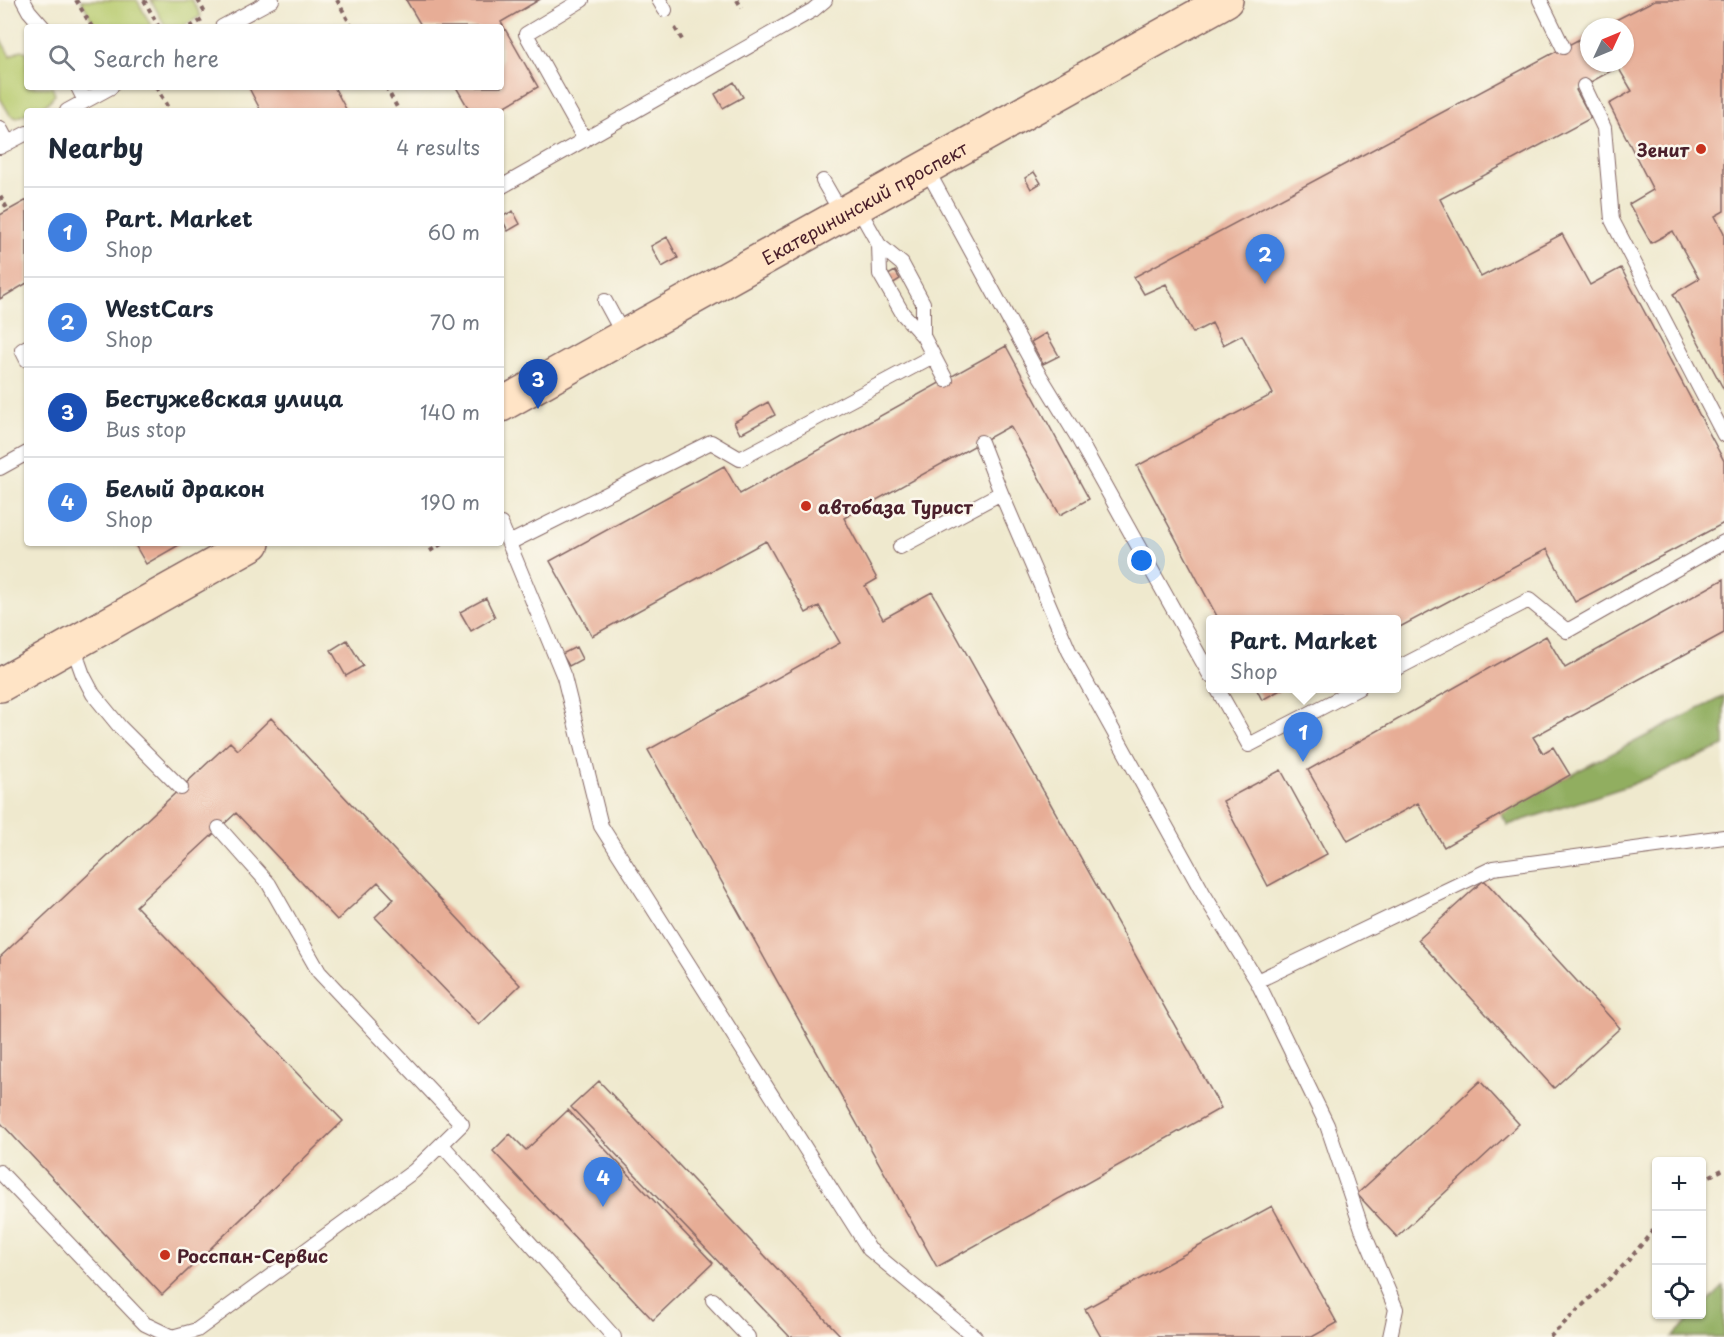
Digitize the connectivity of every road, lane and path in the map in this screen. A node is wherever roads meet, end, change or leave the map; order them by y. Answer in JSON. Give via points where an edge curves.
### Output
{"nodes":[{"id":1,"x":23,"y":0,"type":"edge"},
{"id":2,"x":76,"y":0,"type":"edge"},
{"id":3,"x":144,"y":0,"type":"edge"},
{"id":4,"x":272,"y":0,"type":"edge"},
{"id":5,"x":337,"y":0,"type":"edge"},
{"id":6,"x":582,"y":0,"type":"edge"},
{"id":7,"x":737,"y":0,"type":"edge"},
{"id":8,"x":825,"y":0,"type":"edge"},
{"id":9,"x":1226,"y":0,"type":"edge"},
{"id":10,"x":1540,"y":0,"type":"edge"},
{"id":11,"x":742,"y":8,"type":"dead end"},
{"id":12,"x":40,"y":24,"type":"edge"},
{"id":13,"x":90,"y":24,"type":"edge"},
{"id":14,"x":157,"y":24,"type":"edge"},
{"id":15,"x":228,"y":24,"type":"edge"},
{"id":16,"x":350,"y":24,"type":"edge"},
{"id":17,"x":1563,"y":47,"type":"dead end"},
{"id":18,"x":1584,"y":86,"type":"dead end"},
{"id":19,"x":80,"y":90,"type":"edge"},
{"id":20,"x":105,"y":90,"type":"edge"},
{"id":21,"x":158,"y":90,"type":"edge"},
{"id":22,"x":388,"y":90,"type":"edge"},
{"id":23,"x":85,"y":101,"type":"junction"},
{"id":24,"x":72,"y":108,"type":"edge"},
{"id":25,"x":168,"y":108,"type":"edge"},
{"id":26,"x":397,"y":108,"type":"edge"},
{"id":27,"x":0,"y":128,"type":"edge"},
{"id":28,"x":24,"y":135,"type":"edge"},
{"id":29,"x":585,"y":140,"type":"junction"},
{"id":30,"x":4,"y":145,"type":"edge"},
{"id":31,"x":926,"y":168,"type":"junction"},
{"id":32,"x":823,"y":181,"type":"dead end"},
{"id":33,"x":504,"y":185,"type":"edge"},
{"id":34,"x":0,"y":196,"type":"edge"},
{"id":35,"x":8,"y":210,"type":"dead end"},
{"id":36,"x":849,"y":210,"type":"junction"},
{"id":37,"x":879,"y":245,"type":"junction"},
{"id":38,"x":604,"y":302,"type":"dead end"},
{"id":39,"x":624,"y":336,"type":"junction"},
{"id":40,"x":923,"y":336,"type":"junction"},
{"id":41,"x":933,"y":356,"type":"junction"},
{"id":42,"x":946,"y":380,"type":"dead end"},
{"id":43,"x":504,"y":403,"type":"edge"},
{"id":44,"x":1724,"y":435,"type":"edge"},
{"id":45,"x":981,"y":442,"type":"dead end"},
{"id":46,"x":24,"y":455,"type":"edge"},
{"id":47,"x":0,"y":468,"type":"edge"},
{"id":48,"x":1001,"y":493,"type":"junction"},
{"id":49,"x":504,"y":531,"type":"edge"},
{"id":50,"x":1724,"y":542,"type":"edge"},
{"id":51,"x":509,"y":543,"type":"junction"},
{"id":52,"x":248,"y":546,"type":"edge"},
{"id":53,"x":438,"y":546,"type":"edge"},
{"id":54,"x":900,"y":547,"type":"dead end"},
{"id":55,"x":430,"y":551,"type":"dead end"},
{"id":56,"x":72,"y":644,"type":"junction"},
{"id":57,"x":1401,"y":666,"type":"edge"},
{"id":58,"x":1206,"y":668,"type":"edge"},
{"id":59,"x":0,"y":685,"type":"edge"},
{"id":60,"x":1220,"y":693,"type":"edge"},
{"id":61,"x":1350,"y":693,"type":"edge"},
{"id":62,"x":181,"y":788,"type":"dead end"},
{"id":63,"x":219,"y":828,"type":"dead end"},
{"id":64,"x":1724,"y":837,"type":"edge"},
{"id":65,"x":1257,"y":981,"type":"junction"},
{"id":66,"x":442,"y":1144,"type":"junction"},
{"id":67,"x":1724,"y":1169,"type":"edge"},
{"id":68,"x":0,"y":1172,"type":"edge"},
{"id":69,"x":1706,"y":1178,"type":"edge"},
{"id":70,"x":1652,"y":1232,"type":"edge"},
{"id":71,"x":713,"y":1300,"type":"dead end"},
{"id":72,"x":614,"y":1337,"type":"edge"},
{"id":73,"x":748,"y":1337,"type":"edge"},
{"id":74,"x":975,"y":1337,"type":"edge"},
{"id":75,"x":1390,"y":1337,"type":"edge"},
{"id":76,"x":1550,"y":1337,"type":"edge"}],
"edges":[{"from":1,"to":12,"type":"lane"},
{"from":2,"to":13,"type":"path"},
{"from":3,"to":14,"type":"path"},
{"from":4,"to":15,"type":"lane"},
{"from":5,"to":16,"type":"path"},
{"from":6,"to":29,"type":"lane","via":[[526,34]]},
{"from":7,"to":11,"type":"path"},
{"from":8,"to":29,"type":"lane"},
{"from":9,"to":31,"type":"street","name":"Екатерининский проспект"},
{"from":10,"to":17,"type":"lane"},
{"from":18,"to":44,"type":"lane","via":[[1604,128],[1612,220]]},
{"from":19,"to":23,"type":"lane"},
{"from":20,"to":23,"type":"lane"},
{"from":21,"to":25,"type":"path"},
{"from":22,"to":26,"type":"path"},
{"from":23,"to":24,"type":"lane"},
{"from":27,"to":30,"type":"lane"},
{"from":28,"to":30,"type":"lane"},
{"from":29,"to":33,"type":"lane"},
{"from":31,"to":36,"type":"street","name":"Екатерининский проспект"},
{"from":31,"to":58,"type":"lane"},
{"from":32,"to":36,"type":"lane"},
{"from":34,"to":35,"type":"path"},
{"from":36,"to":37,"type":"lane"},
{"from":36,"to":39,"type":"street","name":"Екатерининский проспект"},
{"from":37,"to":40,"type":"lane","via":[[880,274],[903,314]]},
{"from":37,"to":40,"type":"lane","via":[[902,264],[923,303]]},
{"from":38,"to":39,"type":"lane"},
{"from":39,"to":43,"type":"street","name":"Екатерининский проспект"},
{"from":40,"to":41,"type":"lane"},
{"from":41,"to":42,"type":"lane"},
{"from":41,"to":51,"type":"lane","via":[[740,459],[711,442]]},
{"from":45,"to":48,"type":"lane"},
{"from":46,"to":47,"type":"lane"},
{"from":48,"to":54,"type":"lane"},
{"from":48,"to":65,"type":"lane","via":[[1069,651],[1203,893]]},
{"from":49,"to":51,"type":"lane"},
{"from":50,"to":57,"type":"lane","via":[[1567,631],[1529,600]]},
{"from":51,"to":74,"type":"lane","via":[[564,677],[601,826],[869,1249]]},
{"from":52,"to":56,"type":"street"},
{"from":53,"to":55,"type":"path"},
{"from":56,"to":59,"type":"street"},
{"from":56,"to":62,"type":"lane","via":[[93,694]]},
{"from":60,"to":61,"type":"lane","via":[[1249,746]]},
{"from":63,"to":66,"type":"lane","via":[[269,884],[319,972],[462,1124]]},
{"from":64,"to":65,"type":"lane","via":[[1493,868]]},
{"from":65,"to":75,"type":"lane","via":[[1327,1125],[1362,1230],[1396,1309]]},
{"from":66,"to":68,"type":"lane","via":[[414,1172],[197,1330],[172,1337],[145,1324]]},
{"from":66,"to":72,"type":"lane"},
{"from":67,"to":69,"type":"path"},
{"from":70,"to":76,"type":"path","via":[[1627,1262]]},
{"from":71,"to":73,"type":"lane"}]}
